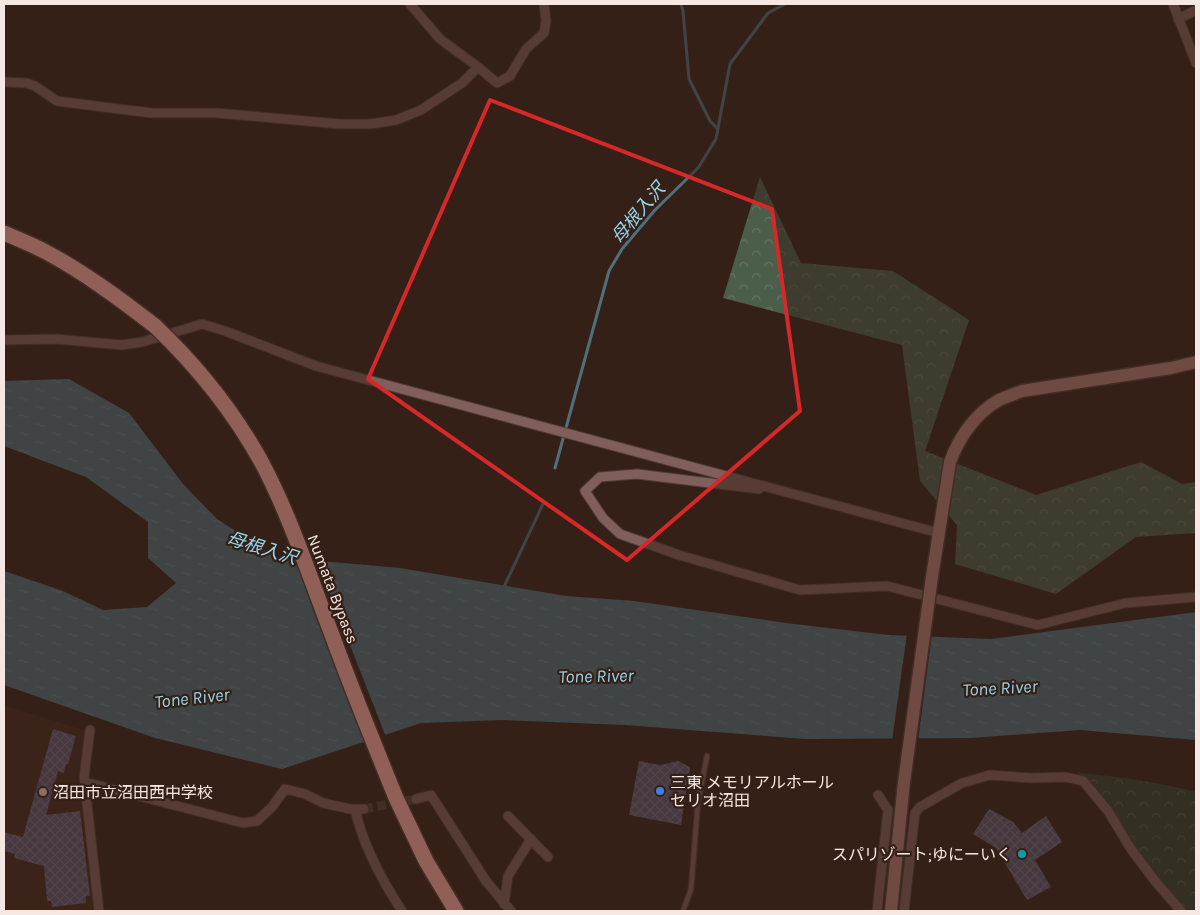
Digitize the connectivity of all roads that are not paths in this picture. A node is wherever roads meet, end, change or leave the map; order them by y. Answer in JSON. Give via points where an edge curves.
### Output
{"nodes":[{"id":1,"x":410,"y":4,"type":"edge"},
{"id":2,"x":544,"y":4,"type":"edge"},
{"id":3,"x":1172,"y":4,"type":"edge"},
{"id":4,"x":1196,"y":10,"type":"edge"},
{"id":5,"x":1178,"y":19,"type":"junction"},
{"id":6,"x":1196,"y":63,"type":"edge"},
{"id":7,"x":478,"y":67,"type":"junction"},
{"id":8,"x":4,"y":82,"type":"edge"},
{"id":9,"x":4,"y":233,"type":"edge"},
{"id":10,"x":4,"y":340,"type":"edge"},
{"id":11,"x":1196,"y":362,"type":"edge"},
{"id":12,"x":786,"y":492,"type":"junction"},
{"id":13,"x":939,"y":533,"type":"junction"},
{"id":14,"x":1196,"y":597,"type":"edge"},
{"id":15,"x":90,"y":730,"type":"dead end"},
{"id":16,"x":707,"y":756,"type":"dead end"},
{"id":17,"x":85,"y":782,"type":"junction"},
{"id":18,"x":878,"y":795,"type":"dead end"},
{"id":19,"x":416,"y":799,"type":"tunnel mouth"},
{"id":20,"x":508,"y":816,"type":"dead end"},
{"id":21,"x":531,"y":839,"type":"junction"},
{"id":22,"x":548,"y":857,"type":"dead end"},
{"id":23,"x":507,"y":908,"type":"edge"},
{"id":24,"x":99,"y":911,"type":"edge"},
{"id":25,"x":402,"y":911,"type":"edge"},
{"id":26,"x":456,"y":911,"type":"edge"},
{"id":27,"x":683,"y":911,"type":"edge"},
{"id":28,"x":877,"y":911,"type":"edge"},
{"id":29,"x":891,"y":911,"type":"edge"},
{"id":30,"x":904,"y":911,"type":"edge"},
{"id":31,"x":1181,"y":911,"type":"edge"}],
"edges":[{"from":1,"to":7,"type":"street","via":[[440,39]]},
{"from":2,"to":7,"type":"street","via":[[544,33],[526,49],[510,76],[497,84]]},
{"from":3,"to":5,"type":"street"},
{"from":4,"to":5,"type":"street"},
{"from":5,"to":6,"type":"street"},
{"from":7,"to":8,"type":"street","via":[[462,83],[421,110],[396,120],[370,124],[217,112],[152,113],[57,101],[35,86]]},
{"from":9,"to":26,"type":"highway","name":"Numata Bypass","bridge":true,"via":[[75,269],[155,326],[217,394],[235,420],[262,464],[288,521],[411,832]]},
{"from":10,"to":12,"type":"street","via":[[56,339],[122,345],[202,324],[316,366]]},
{"from":11,"to":13,"type":"street","via":[[1022,391],[998,401],[972,424],[956,445],[950,462]]},
{"from":12,"to":13,"type":"street"},
{"from":12,"to":14,"type":"street","via":[[637,474],[600,476],[585,491],[602,518],[620,534],[679,555],[800,590],[893,587],[1038,625],[1126,603]]},
{"from":13,"to":29,"type":"street","bridge":true,"via":[[904,782]]},
{"from":15,"to":17,"type":"street"},
{"from":16,"to":27,"type":"lane","via":[[698,802],[691,888]]},
{"from":17,"to":24,"type":"street"},
{"from":17,"to":25,"type":"street","via":[[243,823],[257,821],[285,789],[323,803],[359,809],[358,824],[378,872]]},
{"from":18,"to":28,"type":"street","via":[[891,810]]},
{"from":19,"to":23,"type":"street","via":[[431,795]]},
{"from":20,"to":21,"type":"street"},
{"from":21,"to":22,"type":"street"},
{"from":21,"to":23,"type":"street","via":[[508,876]]},
{"from":30,"to":31,"type":"street","via":[[914,813],[962,783],[990,775],[1065,776],[1083,781],[1108,811],[1150,875]]}]}
